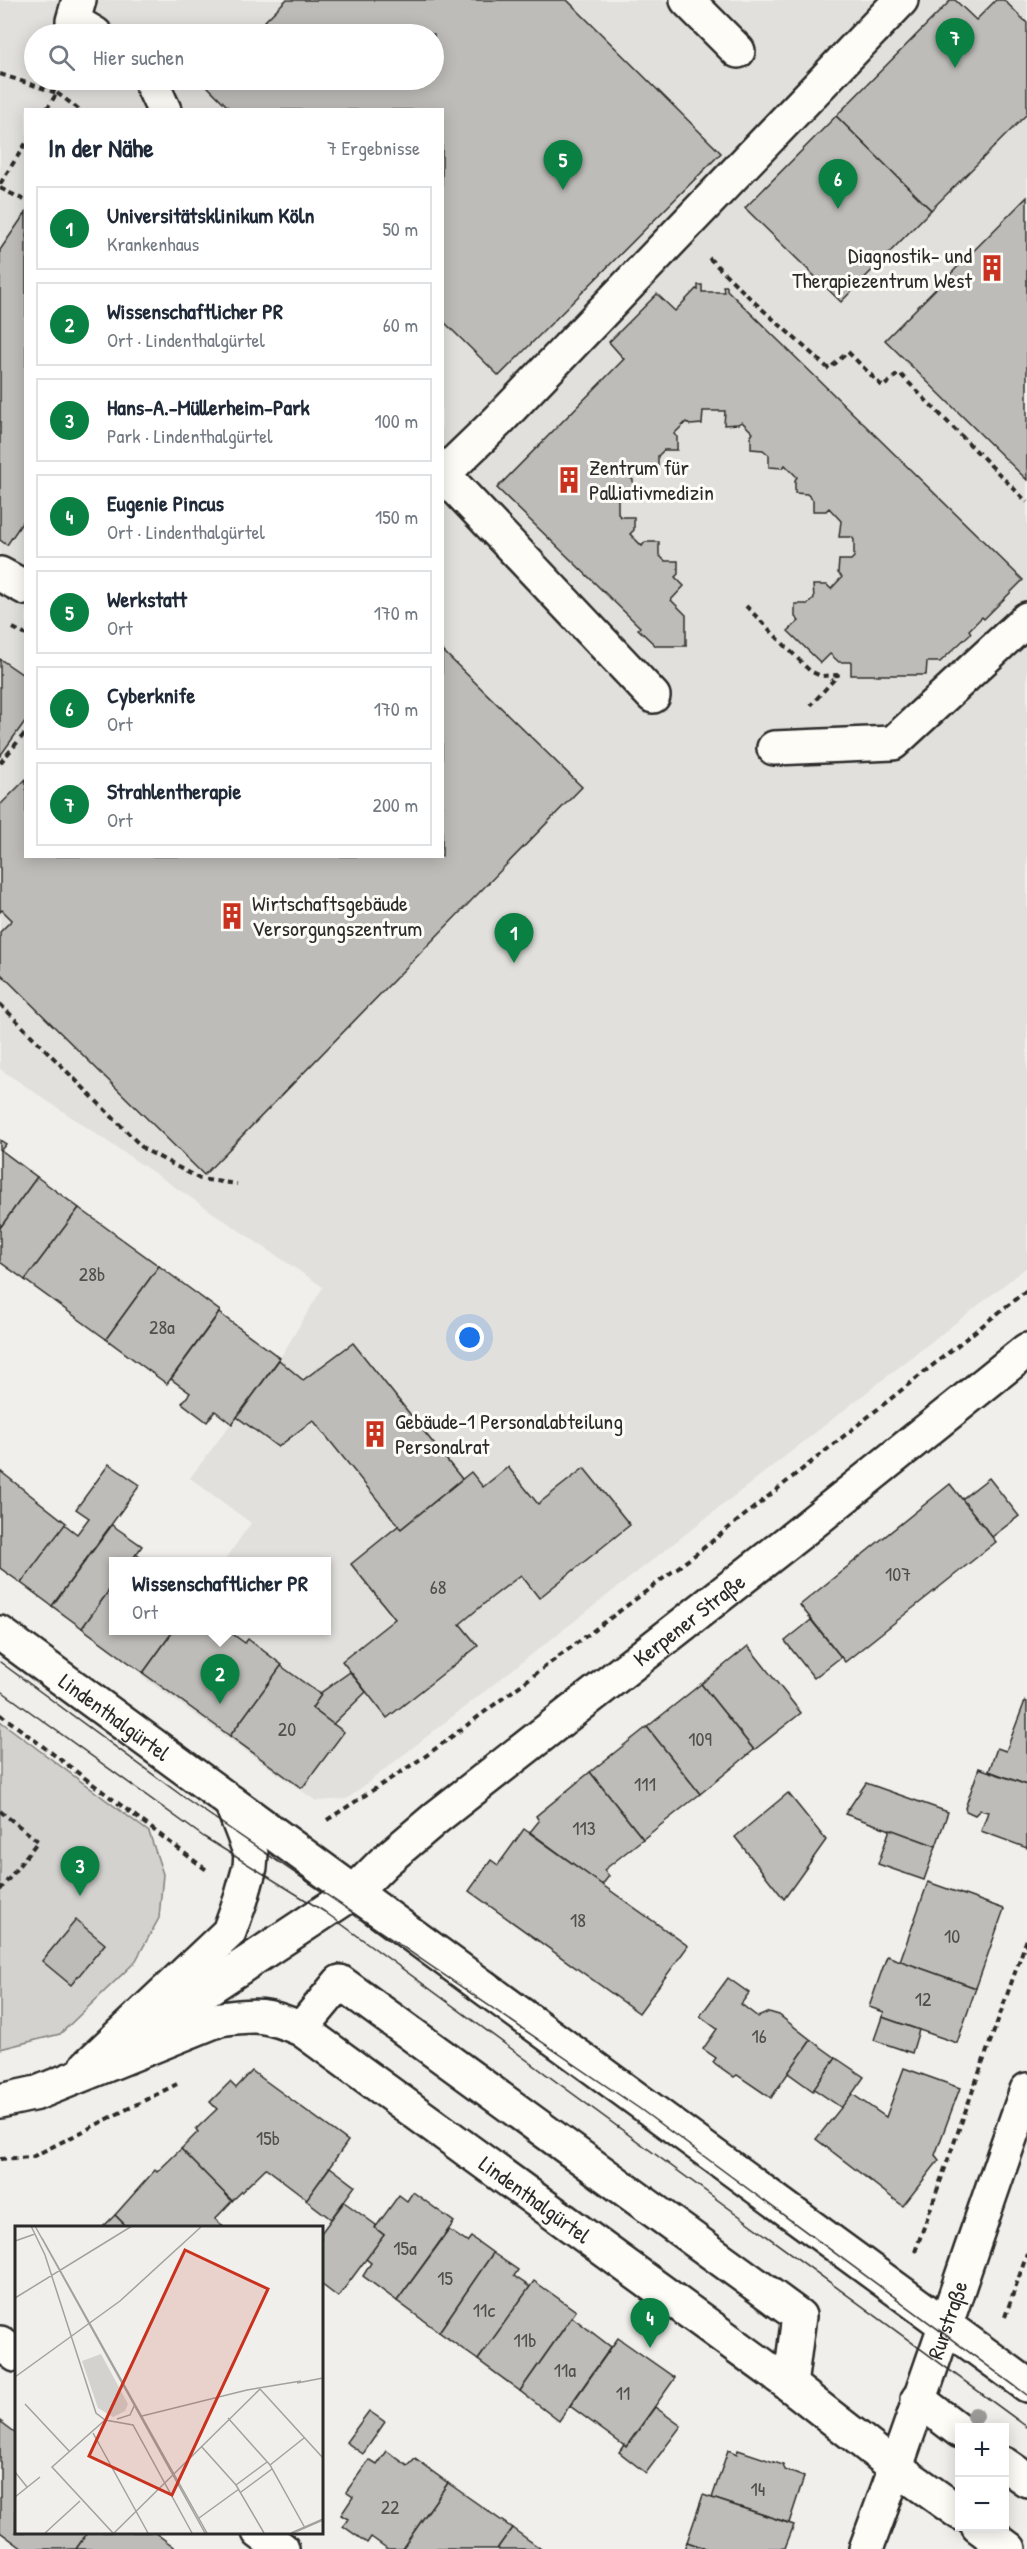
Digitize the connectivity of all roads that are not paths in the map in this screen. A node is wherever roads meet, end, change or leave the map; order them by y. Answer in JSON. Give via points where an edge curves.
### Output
{"nodes":[{"id":1,"x":79,"y":0,"type":"edge"},
{"id":2,"x":687,"y":0,"type":"edge"},
{"id":3,"x":901,"y":0,"type":"edge"},
{"id":4,"x":78,"y":24,"type":"edge"},
{"id":5,"x":738,"y":51,"type":"dead end"},
{"id":6,"x":444,"y":472,"type":"edge"},
{"id":7,"x":444,"y":474,"type":"edge"},
{"id":8,"x":0,"y":574,"type":"edge"},
{"id":9,"x":24,"y":587,"type":"edge"},
{"id":10,"x":1027,"y":619,"type":"edge"},
{"id":11,"x":653,"y":696,"type":"dead end"},
{"id":12,"x":774,"y":748,"type":"dead end"},
{"id":13,"x":1027,"y":1350,"type":"edge"},
{"id":14,"x":0,"y":1633,"type":"edge"},
{"id":15,"x":231,"y":1802,"type":"junction"},
{"id":16,"x":354,"y":1892,"type":"junction"},
{"id":17,"x":301,"y":2029,"type":"junction"},
{"id":18,"x":77,"y":2076,"type":"junction"},
{"id":19,"x":1027,"y":2090,"type":"edge"},
{"id":20,"x":0,"y":2101,"type":"edge"},
{"id":21,"x":946,"y":2327,"type":"junction"},
{"id":22,"x":0,"y":2343,"type":"edge"},
{"id":23,"x":15,"y":2354,"type":"edge"},
{"id":24,"x":790,"y":2385,"type":"junction"},
{"id":25,"x":1027,"y":2385,"type":"edge"},
{"id":26,"x":918,"y":2399,"type":"junction"},
{"id":27,"x":955,"y":2427,"type":"edge"},
{"id":28,"x":895,"y":2467,"type":"junction"},
{"id":29,"x":1009,"y":2467,"type":"edge"},
{"id":30,"x":1027,"y":2480,"type":"edge"},
{"id":31,"x":955,"y":2509,"type":"edge"},
{"id":32,"x":985,"y":2531,"type":"edge"},
{"id":33,"x":262,"y":2534,"type":"edge"},
{"id":34,"x":282,"y":2549,"type":"edge"},
{"id":35,"x":866,"y":2549,"type":"edge"},
{"id":36,"x":1009,"y":2549,"type":"edge"}],
"edges":[{"from":1,"to":4,"type":"main road","via":[[73,21]]},
{"from":2,"to":5,"type":"main road"},
{"from":3,"to":6,"type":"main road","via":[[498,421]]},
{"from":7,"to":11,"type":"main road"},
{"from":8,"to":9,"type":"main road"},
{"from":10,"to":12,"type":"main road","via":[[893,743]]},
{"from":13,"to":16,"type":"main road","name":"Kerpener Straße","via":[[437,1817]]},
{"from":14,"to":15,"type":"main road","name":"Lindenthalgürtel"},
{"from":15,"to":16,"type":"main road","name":"Lindenthalgürtel"},
{"from":15,"to":18,"type":"main road","name":"Lindenthalgürtel","via":[[251,1854],[229,1932]]},
{"from":16,"to":18,"type":"main road","name":"Lindenthalgürtel"},
{"from":16,"to":21,"type":"main road","name":"Lindenthalgürtel"},
{"from":17,"to":18,"type":"main road","name":"Lindenthalgürtel","via":[[274,2017],[252,2014],[220,2019]]},
{"from":17,"to":24,"type":"main road","name":"Lindenthalgürtel"},
{"from":17,"to":24,"type":"main road","via":[[340,1982],[800,2316]]},
{"from":18,"to":20,"type":"main road","name":"Lindenthalgürtel","via":[[37,2093]]},
{"from":19,"to":21,"type":"main road","name":"Rurstraße"},
{"from":21,"to":25,"type":"main road","name":"Lindenthalgürtel"},
{"from":21,"to":26,"type":"main road","name":"Rurstraße"},
{"from":22,"to":23,"type":"main road"},
{"from":24,"to":28,"type":"main road","name":"Lindenthalgürtel"},
{"from":26,"to":27,"type":"main road"},
{"from":26,"to":28,"type":"main road","name":"Rurstraße"},
{"from":28,"to":31,"type":"main road","name":"Lindenthalgürtel"},
{"from":28,"to":35,"type":"main road","name":"Rurstraße"},
{"from":29,"to":30,"type":"main road"},
{"from":32,"to":36,"type":"main road"},
{"from":33,"to":34,"type":"main road"}]}
